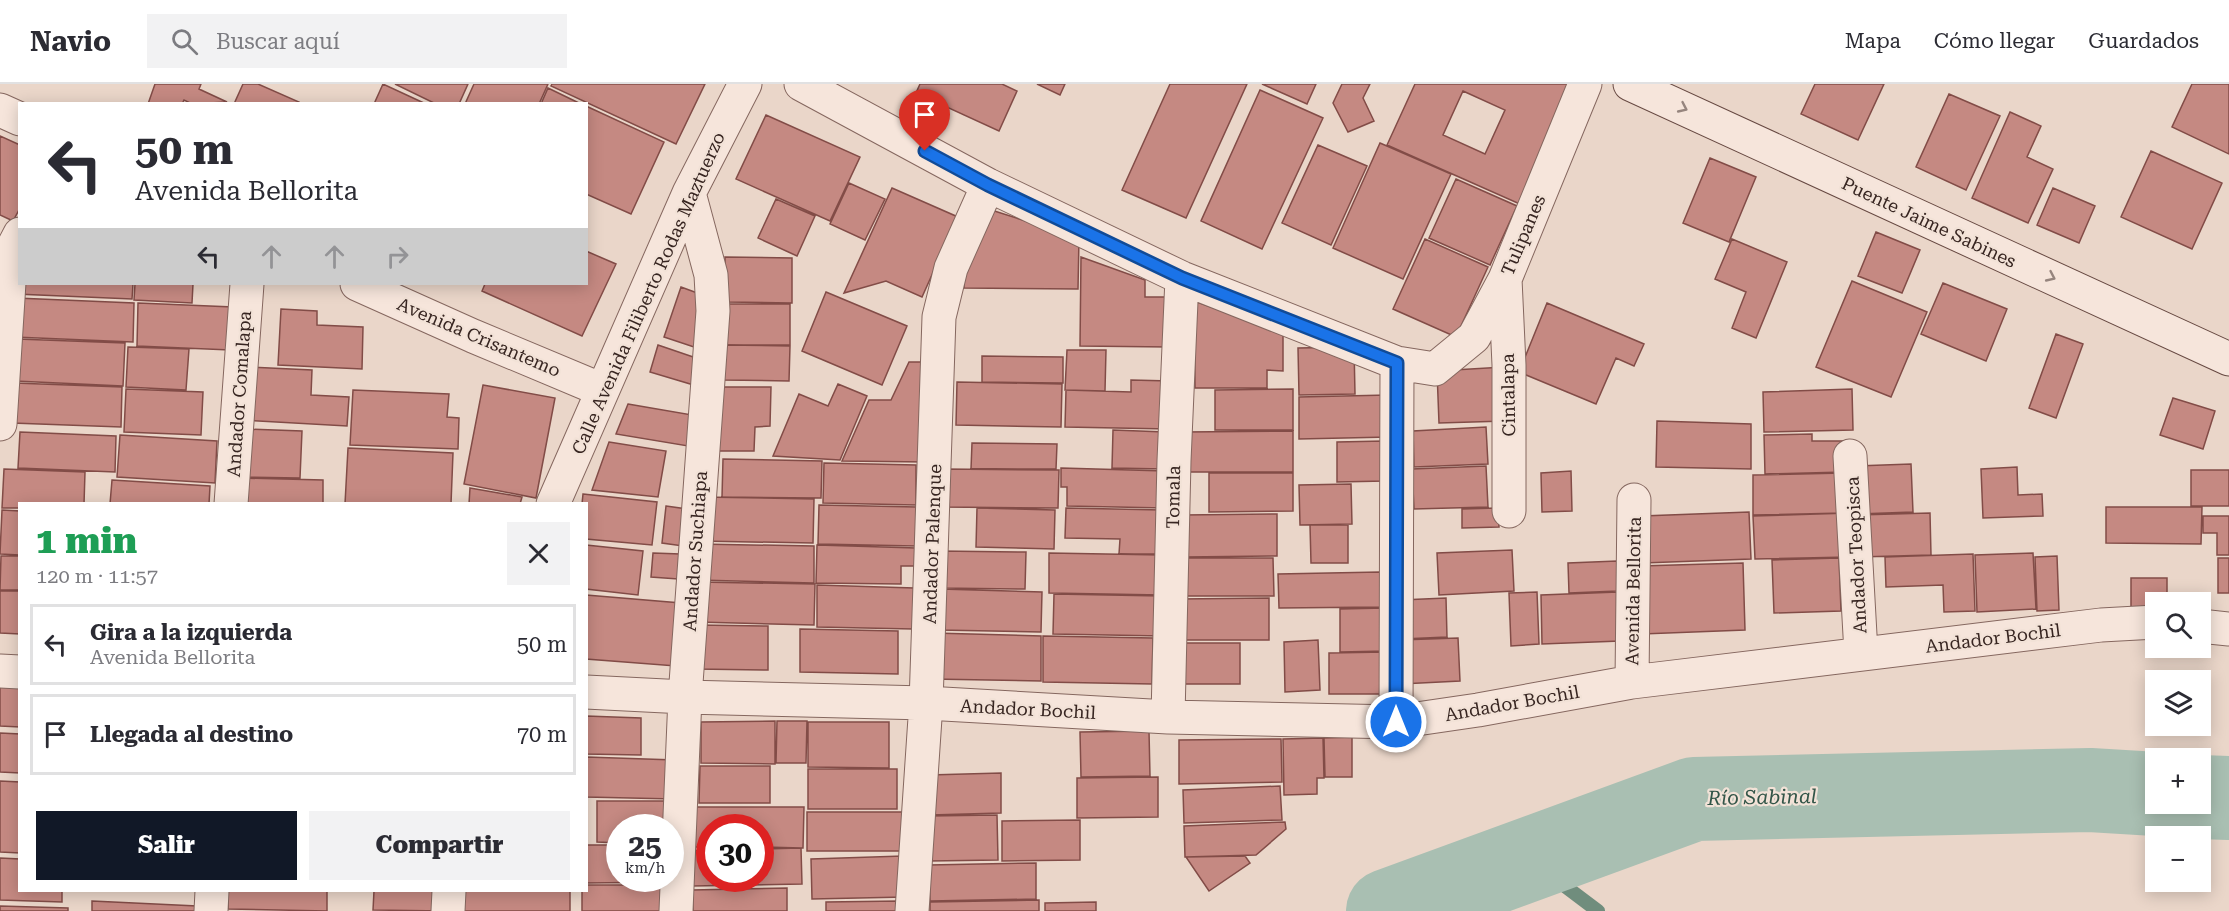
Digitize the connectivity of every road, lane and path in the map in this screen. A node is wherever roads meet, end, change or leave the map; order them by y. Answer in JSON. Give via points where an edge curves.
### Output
{"nodes":[{"id":1,"x":745,"y":84,"type":"edge"},
{"id":2,"x":801,"y":84,"type":"edge"},
{"id":3,"x":1585,"y":84,"type":"edge"},
{"id":4,"x":1630,"y":84,"type":"edge"},
{"id":5,"x":0,"y":110,"type":"edge"},
{"id":6,"x":18,"y":118,"type":"edge"},
{"id":7,"x":988,"y":185,"type":"junction"},
{"id":8,"x":689,"y":193,"type":"junction"},
{"id":9,"x":18,"y":238,"type":"edge"},
{"id":10,"x":1182,"y":278,"type":"junction"},
{"id":11,"x":1505,"y":279,"type":"junction"},
{"id":12,"x":247,"y":285,"type":"edge"},
{"id":13,"x":359,"y":285,"type":"edge"},
{"id":14,"x":2229,"y":359,"type":"edge"},
{"id":15,"x":1397,"y":363,"type":"junction"},
{"id":16,"x":603,"y":390,"type":"junction"},
{"id":17,"x":0,"y":424,"type":"edge"},
{"id":18,"x":1850,"y":456,"type":"dead end"},
{"id":19,"x":1634,"y":500,"type":"dead end"},
{"id":20,"x":231,"y":502,"type":"edge"},
{"id":21,"x":554,"y":502,"type":"edge"},
{"id":22,"x":1509,"y":512,"type":"dead end"},
{"id":23,"x":2145,"y":623,"type":"edge"},
{"id":24,"x":2211,"y":627,"type":"edge"},
{"id":25,"x":2229,"y":629,"type":"edge"},
{"id":26,"x":1861,"y":653,"type":"junction"},
{"id":27,"x":0,"y":671,"type":"edge"},
{"id":28,"x":18,"y":672,"type":"edge"},
{"id":29,"x":1632,"y":682,"type":"junction"},
{"id":30,"x":588,"y":692,"type":"edge"},
{"id":31,"x":685,"y":697,"type":"junction"},
{"id":32,"x":926,"y":703,"type":"junction"},
{"id":33,"x":1168,"y":717,"type":"junction"},
{"id":34,"x":1396,"y":722,"type":"junction"},
{"id":35,"x":212,"y":892,"type":"edge"},
{"id":36,"x":449,"y":892,"type":"edge"},
{"id":37,"x":211,"y":911,"type":"edge"},
{"id":38,"x":448,"y":911,"type":"edge"},
{"id":39,"x":676,"y":911,"type":"edge"},
{"id":40,"x":912,"y":911,"type":"edge"}],
"edges":[{"from":1,"to":8,"type":"street","name":"Calle Avenida Filiberto Rodas Maztuerzo"},
{"from":2,"to":7,"type":"street"},
{"from":3,"to":11,"type":"street","name":"Tulipanes"},
{"from":4,"to":14,"type":"street","name":"Puente Jaime Sabines","one_way":true},
{"from":5,"to":6,"type":"street"},
{"from":7,"to":10,"type":"street"},
{"from":7,"to":32,"type":"street","name":"Andador Palenque","via":[[951,268],[939,317]]},
{"from":8,"to":16,"type":"street","name":"Calle Avenida Filiberto Rodas Maztuerzo"},
{"from":8,"to":31,"type":"street","name":"Andador Suchiapa","via":[[711,275],[713,311]]},
{"from":9,"to":17,"type":"street","via":[[12,251]]},
{"from":10,"to":15,"type":"street"},
{"from":10,"to":33,"type":"street","name":"Tomala"},
{"from":11,"to":15,"type":"street","name":"Tulipanes","via":[[1474,337],[1435,369]]},
{"from":11,"to":22,"type":"street","name":"Cintalapa"},
{"from":12,"to":20,"type":"street","name":"Andador Comalapa"},
{"from":13,"to":16,"type":"street","name":"Avenida Crisantemo"},
{"from":15,"to":34,"type":"street"},
{"from":16,"to":21,"type":"street","name":"Calle Avenida Filiberto Rodas Maztuerzo"},
{"from":18,"to":26,"type":"street","name":"Andador Teopisca"},
{"from":19,"to":29,"type":"street","name":"Avenida Bellorita"},
{"from":23,"to":26,"type":"street","name":"Andador Bochil"},
{"from":24,"to":25,"type":"street"},
{"from":26,"to":29,"type":"street","name":"Andador Bochil"},
{"from":27,"to":28,"type":"street"},
{"from":29,"to":34,"type":"street","name":"Andador Bochil"},
{"from":30,"to":31,"type":"street","name":"Andador Bochil"},
{"from":31,"to":32,"type":"street","name":"Andador Bochil"},
{"from":31,"to":39,"type":"street","name":"Andador Suchiapa"},
{"from":32,"to":33,"type":"street","name":"Andador Bochil"},
{"from":32,"to":40,"type":"street","name":"Andador Palenque"},
{"from":33,"to":34,"type":"street","name":"Andador Bochil"},
{"from":35,"to":37,"type":"street"},
{"from":36,"to":38,"type":"street"}]}
